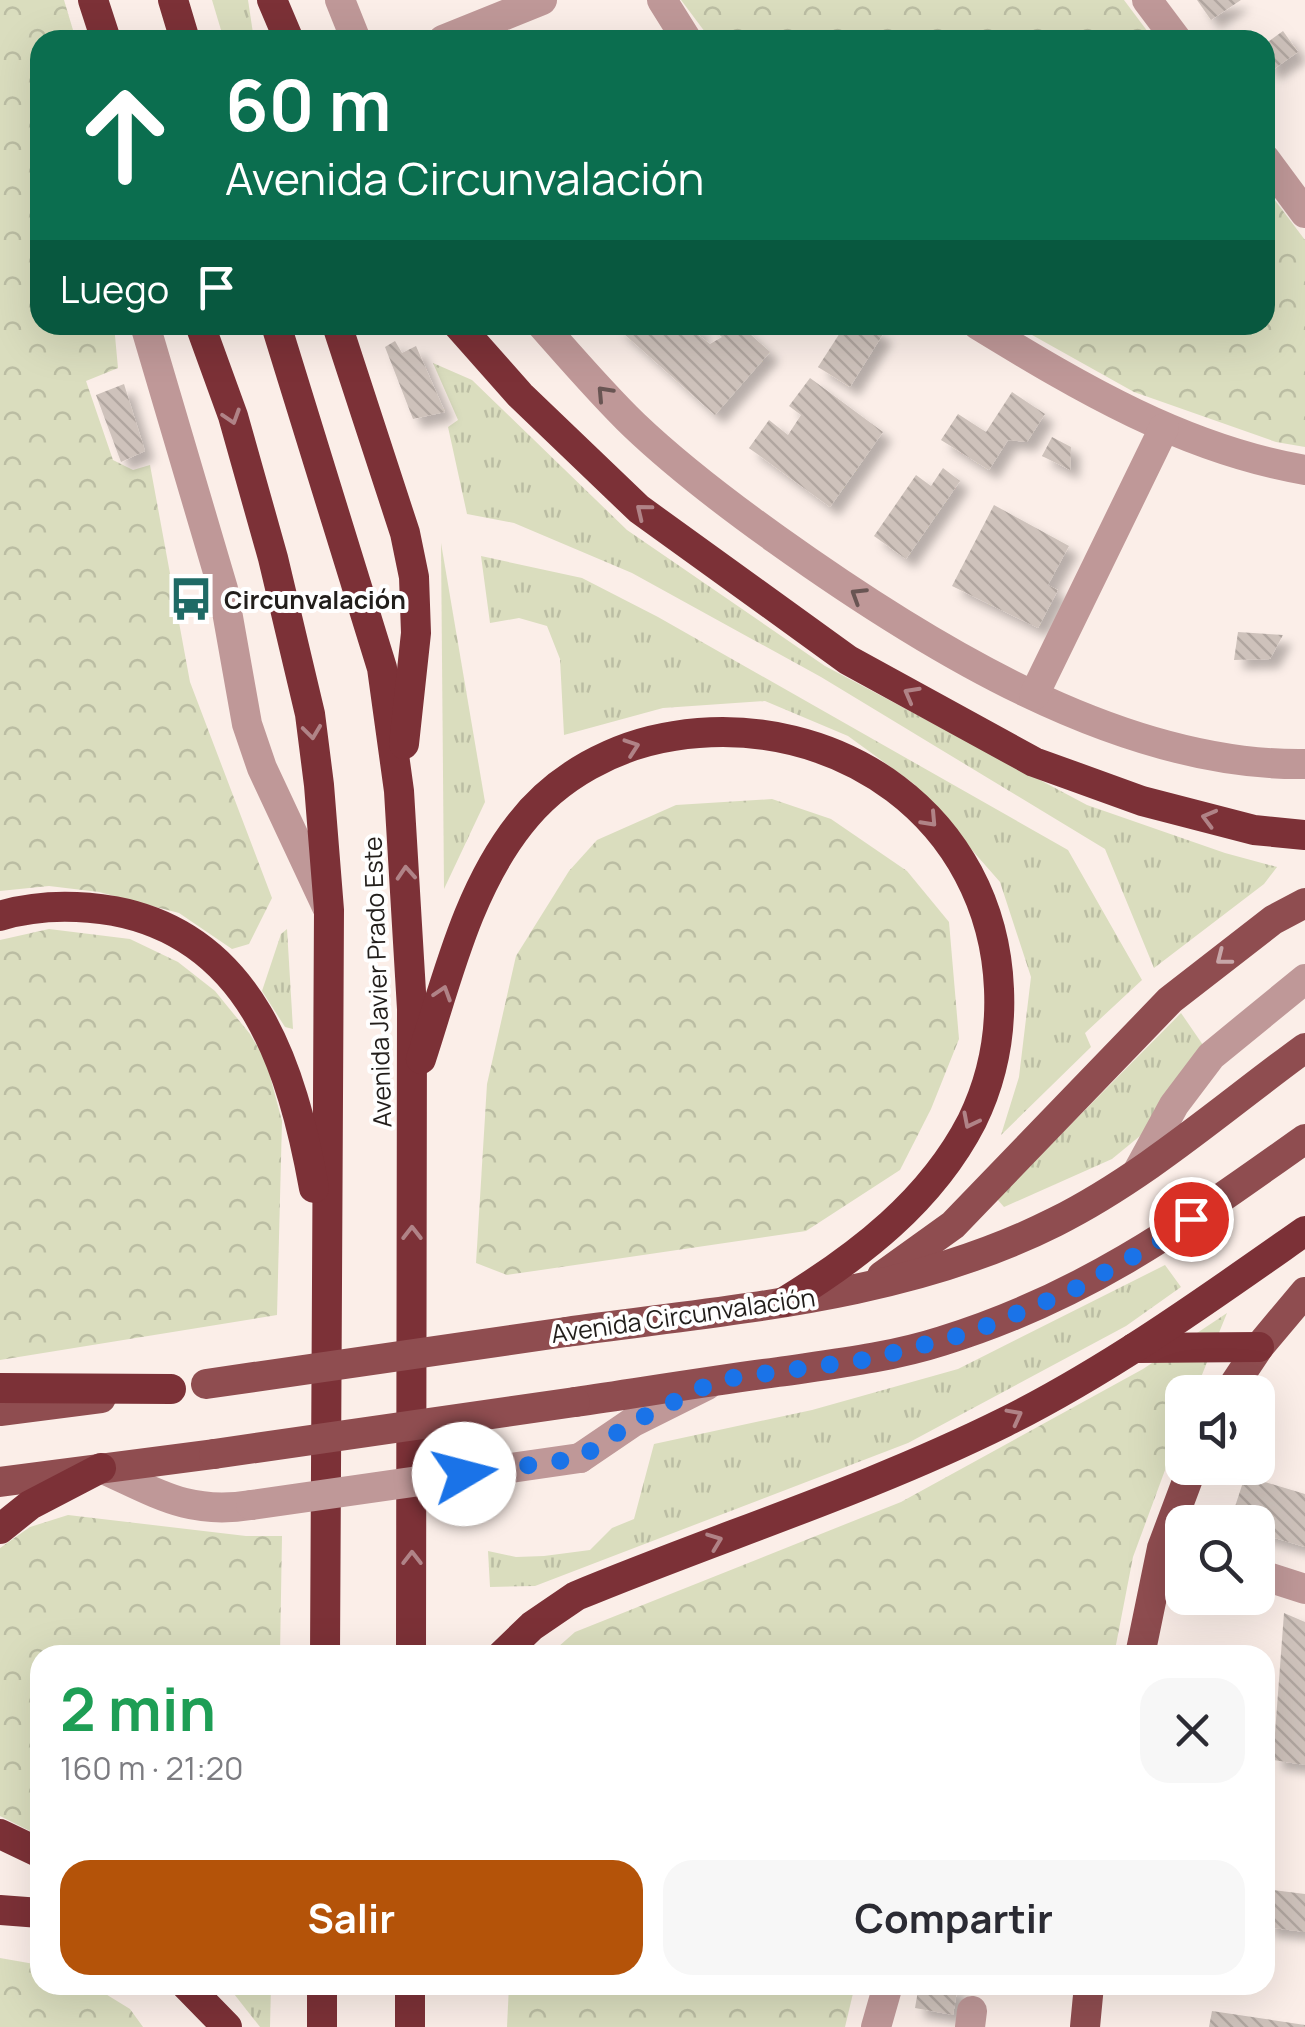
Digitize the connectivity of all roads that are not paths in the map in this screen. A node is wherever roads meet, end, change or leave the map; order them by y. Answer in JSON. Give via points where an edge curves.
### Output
{"nodes":[{"id":1,"x":94,"y":0,"type":"edge"},
{"id":2,"x":172,"y":0,"type":"edge"},
{"id":3,"x":340,"y":0,"type":"edge"},
{"id":4,"x":542,"y":0,"type":"edge"},
{"id":5,"x":662,"y":0,"type":"edge"},
{"id":6,"x":1147,"y":0,"type":"edge"},
{"id":7,"x":103,"y":30,"type":"edge"},
{"id":8,"x":182,"y":30,"type":"edge"},
{"id":9,"x":352,"y":30,"type":"edge"},
{"id":10,"x":468,"y":30,"type":"edge"},
{"id":11,"x":681,"y":30,"type":"edge"},
{"id":12,"x":1170,"y":30,"type":"edge"},
{"id":13,"x":1275,"y":172,"type":"edge"},
{"id":14,"x":1305,"y":213,"type":"edge"},
{"id":15,"x":148,"y":335,"type":"edge"},
{"id":16,"x":204,"y":335,"type":"edge"},
{"id":17,"x":279,"y":335,"type":"edge"},
{"id":18,"x":339,"y":335,"type":"edge"},
{"id":19,"x":467,"y":335,"type":"edge"},
{"id":20,"x":551,"y":335,"type":"edge"},
{"id":21,"x":994,"y":335,"type":"edge"},
{"id":22,"x":1164,"y":428,"type":"junction"},
{"id":23,"x":1305,"y":470,"type":"edge"},
{"id":24,"x":1034,"y":694,"type":"junction"},
{"id":25,"x":1305,"y":764,"type":"edge"},
{"id":26,"x":399,"y":791,"type":"junction"},
{"id":27,"x":1305,"y":834,"type":"edge"},
{"id":28,"x":1305,"y":903,"type":"edge"},
{"id":29,"x":329,"y":910,"type":"junction"},
{"id":30,"x":0,"y":916,"type":"edge"},
{"id":31,"x":1305,"y":979,"type":"edge"},
{"id":32,"x":1305,"y":1048,"type":"edge"},
{"id":33,"x":412,"y":1086,"type":"junction"},
{"id":34,"x":1305,"y":1139,"type":"edge"},
{"id":35,"x":1138,"y":1170,"type":"junction"},
{"id":36,"x":1305,"y":1230,"type":"edge"},
{"id":37,"x":327,"y":1263,"type":"junction"},
{"id":38,"x":868,"y":1286,"type":"junction"},
{"id":39,"x":1305,"y":1292,"type":"edge"},
{"id":40,"x":784,"y":1302,"type":"junction"},
{"id":41,"x":1259,"y":1347,"type":"junction"},
{"id":42,"x":1134,"y":1348,"type":"junction"},
{"id":43,"x":1240,"y":1375,"type":"edge"},
{"id":44,"x":718,"y":1380,"type":"junction"},
{"id":45,"x":0,"y":1388,"type":"edge"},
{"id":46,"x":171,"y":1389,"type":"junction"},
{"id":47,"x":0,"y":1411,"type":"edge"},
{"id":48,"x":101,"y":1468,"type":"junction"},
{"id":49,"x":0,"y":1482,"type":"edge"},
{"id":50,"x":0,"y":1528,"type":"edge"},
{"id":51,"x":1165,"y":1574,"type":"edge"},
{"id":52,"x":1275,"y":1579,"type":"edge"},
{"id":53,"x":1305,"y":1589,"type":"edge"},
{"id":54,"x":323,"y":1645,"type":"edge"},
{"id":55,"x":411,"y":1645,"type":"edge"},
{"id":56,"x":512,"y":1645,"type":"edge"},
{"id":57,"x":1143,"y":1645,"type":"edge"},
{"id":58,"x":0,"y":1834,"type":"edge"},
{"id":59,"x":30,"y":1849,"type":"edge"},
{"id":60,"x":0,"y":1910,"type":"edge"},
{"id":61,"x":30,"y":1912,"type":"edge"},
{"id":62,"x":196,"y":1995,"type":"edge"},
{"id":63,"x":322,"y":1995,"type":"edge"},
{"id":64,"x":410,"y":1995,"type":"edge"},
{"id":65,"x":412,"y":1995,"type":"edge"},
{"id":66,"x":885,"y":1995,"type":"edge"},
{"id":67,"x":1088,"y":1995,"type":"edge"},
{"id":68,"x":227,"y":2027,"type":"edge"},
{"id":69,"x":322,"y":2027,"type":"edge"},
{"id":70,"x":410,"y":2027,"type":"edge"},
{"id":71,"x":420,"y":2027,"type":"edge"},
{"id":72,"x":876,"y":2027,"type":"edge"},
{"id":73,"x":1084,"y":2027,"type":"edge"}],
"edges":[{"from":1,"to":7,"type":"highway"},
{"from":2,"to":8,"type":"highway"},
{"from":3,"to":9,"type":"street"},
{"from":4,"to":10,"type":"street"},
{"from":5,"to":11,"type":"street"},
{"from":6,"to":12,"type":"street"},
{"from":13,"to":14,"type":"street"},
{"from":15,"to":29,"type":"street","name":"Avenida Javier Prado Este","via":[[223,589],[248,724]]},
{"from":16,"to":29,"type":"highway","name":"Avenida Javier Prado Este","one_way":true,"via":[[268,540],[310,714]]},
{"from":17,"to":26,"type":"highway","name":"Avenida Javier Prado Este","via":[[382,668]]},
{"from":18,"to":26,"type":"highway","via":[[414,577],[416,633]]},
{"from":27,"to":19,"type":"highway","one_way":true,"via":[[1254,830],[1142,801],[1034,762],[848,660],[639,509]]},
{"from":24,"to":20,"type":"street","one_way":true,"via":[[873,604],[721,499],[635,426]]},
{"from":21,"to":22,"type":"street"},
{"from":22,"to":23,"type":"street"},
{"from":22,"to":24,"type":"street"},
{"from":24,"to":25,"type":"street","via":[[1169,745],[1258,763]]},
{"from":33,"to":26,"type":"highway","name":"Avenida Javier Prado Este","one_way":true},
{"from":28,"to":38,"type":"main road","one_way":true,"via":[[1170,1000],[953,1226]]},
{"from":29,"to":37,"type":"highway","name":"Avenida Javier Prado Este"},
{"from":30,"to":37,"type":"highway","via":[[69,907],[126,914],[174,932],[226,971],[271,1036],[294,1095]]},
{"from":31,"to":35,"type":"street","via":[[1211,1056]]},
{"from":32,"to":35,"type":"main road","name":"Avenida Circunvalación"},
{"from":33,"to":40,"type":"highway","one_way":true,"via":[[484,879],[521,822],[562,784],[636,745],[729,731],[795,740],[852,760],[903,793],[946,837],[978,891],[999,976],[993,1062],[973,1118],[933,1179],[872,1242]]},
{"from":55,"to":33,"type":"highway","name":"Avenida Javier Prado Este","one_way":true},
{"from":34,"to":44,"type":"main road","via":[[1154,1245],[1022,1312],[910,1350]]},
{"from":35,"to":38,"type":"main road","name":"Avenida Circunvalación","via":[[1018,1240]]},
{"from":36,"to":42,"type":"highway"},
{"from":37,"to":54,"type":"highway","name":"Avenida Javier Prado Este"},
{"from":38,"to":40,"type":"main road","name":"Avenida Circunvalación"},
{"from":39,"to":41,"type":"main road"},
{"from":40,"to":46,"type":"main road","name":"Avenida Circunvalación","bridge":true},
{"from":41,"to":42,"type":"highway"},
{"from":41,"to":43,"type":"main road"},
{"from":56,"to":42,"type":"highway","one_way":true,"via":[[576,1596],[951,1448]]},
{"from":44,"to":48,"type":"main road","bridge":true},
{"from":44,"to":48,"type":"street","bridge":true,"via":[[633,1422],[580,1458],[220,1510],[176,1502]]},
{"from":45,"to":46,"type":"highway"},
{"from":46,"to":47,"type":"main road","name":"Avenida Circunvalación"},
{"from":48,"to":49,"type":"main road"},
{"from":48,"to":50,"type":"highway"},
{"from":51,"to":57,"type":"main road"},
{"from":52,"to":53,"type":"street"},
{"from":58,"to":59,"type":"highway"},
{"from":60,"to":61,"type":"highway"},
{"from":62,"to":68,"type":"highway"},
{"from":63,"to":69,"type":"highway"},
{"from":64,"to":70,"type":"highway"},
{"from":65,"to":71,"type":"highway"},
{"from":66,"to":72,"type":"street"},
{"from":67,"to":73,"type":"main road"}]}
